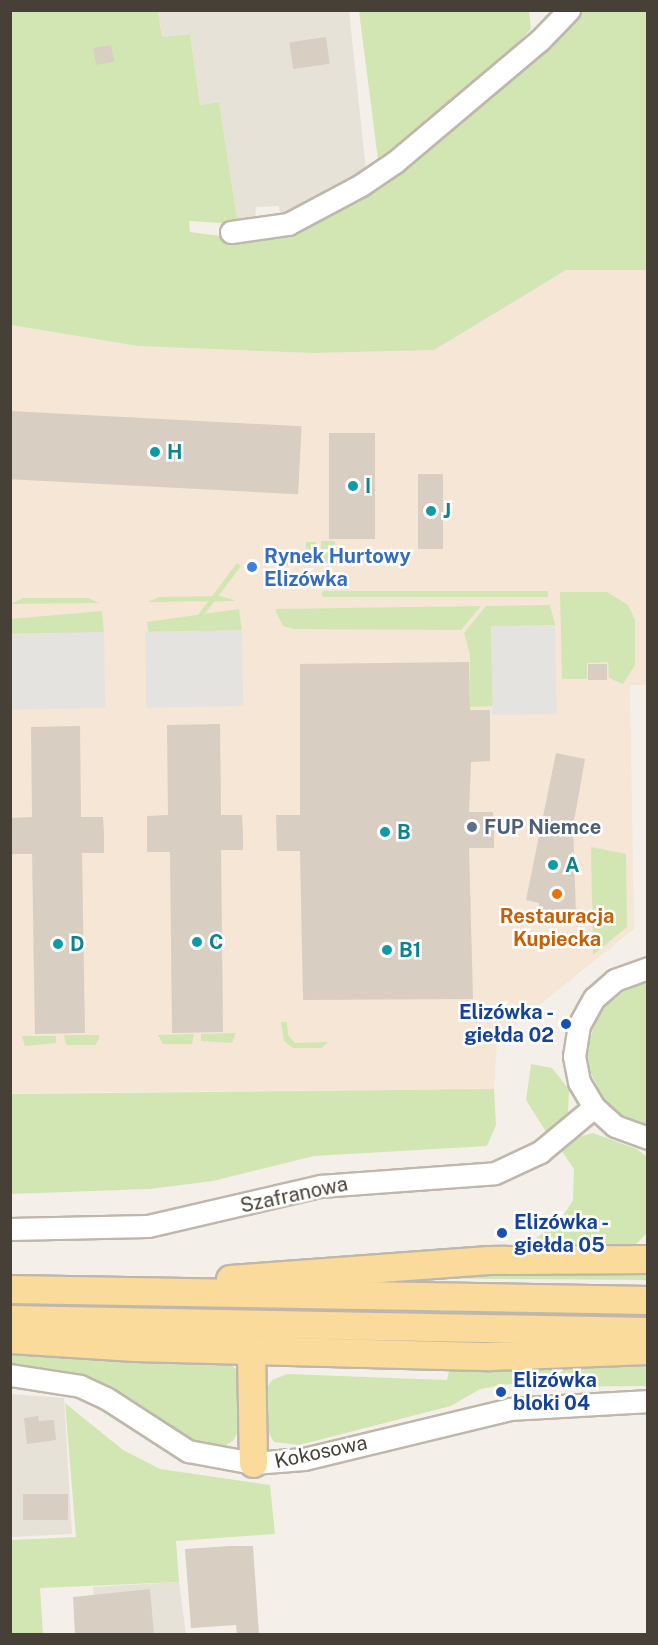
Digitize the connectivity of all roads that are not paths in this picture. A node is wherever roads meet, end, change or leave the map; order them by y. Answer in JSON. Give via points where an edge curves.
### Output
{"nodes":[{"id":1,"x":569,"y":10,"type":"edge"},
{"id":2,"x":231,"y":232,"type":"dead end"},
{"id":3,"x":648,"y":968,"type":"edge"},
{"id":4,"x":594,"y":1107,"type":"junction"},
{"id":5,"x":648,"y":1138,"type":"edge"},
{"id":6,"x":10,"y":1229,"type":"edge"},
{"id":7,"x":648,"y":1259,"type":"edge"},
{"id":8,"x":10,"y":1289,"type":"edge"},
{"id":9,"x":122,"y":1291,"type":"junction"},
{"id":10,"x":648,"y":1300,"type":"edge"},
{"id":11,"x":10,"y":1319,"type":"edge"},
{"id":12,"x":648,"y":1331,"type":"edge"},
{"id":13,"x":10,"y":1339,"type":"edge"},
{"id":14,"x":251,"y":1350,"type":"junction"},
{"id":15,"x":648,"y":1350,"type":"edge"},
{"id":16,"x":10,"y":1375,"type":"edge"},
{"id":17,"x":648,"y":1401,"type":"edge"},
{"id":18,"x":253,"y":1463,"type":"junction"}],
"edges":[{"from":1,"to":2,"type":"street","via":[[540,40],[395,162],[361,185],[288,224]]},
{"from":3,"to":4,"type":"street","via":[[626,974],[604,988],[579,1025],[576,1069]]},
{"from":4,"to":5,"type":"street","via":[[615,1126]]},
{"from":4,"to":6,"type":"street","name":"Szafranowa","via":[[540,1152],[495,1173],[320,1186],[148,1226]]},
{"from":7,"to":9,"type":"main road","via":[[488,1260],[252,1276]]},
{"from":8,"to":9,"type":"main road"},
{"from":9,"to":10,"type":"main road"},
{"from":11,"to":12,"type":"main road"},
{"from":13,"to":14,"type":"main road"},
{"from":14,"to":15,"type":"main road","via":[[490,1356]]},
{"from":14,"to":18,"type":"main road"},
{"from":16,"to":18,"type":"street","name":"Kokosowa","via":[[56,1380],[89,1390],[188,1451]]},
{"from":17,"to":18,"type":"street","name":"Kokosowa","via":[[510,1409],[304,1459]]}]}
